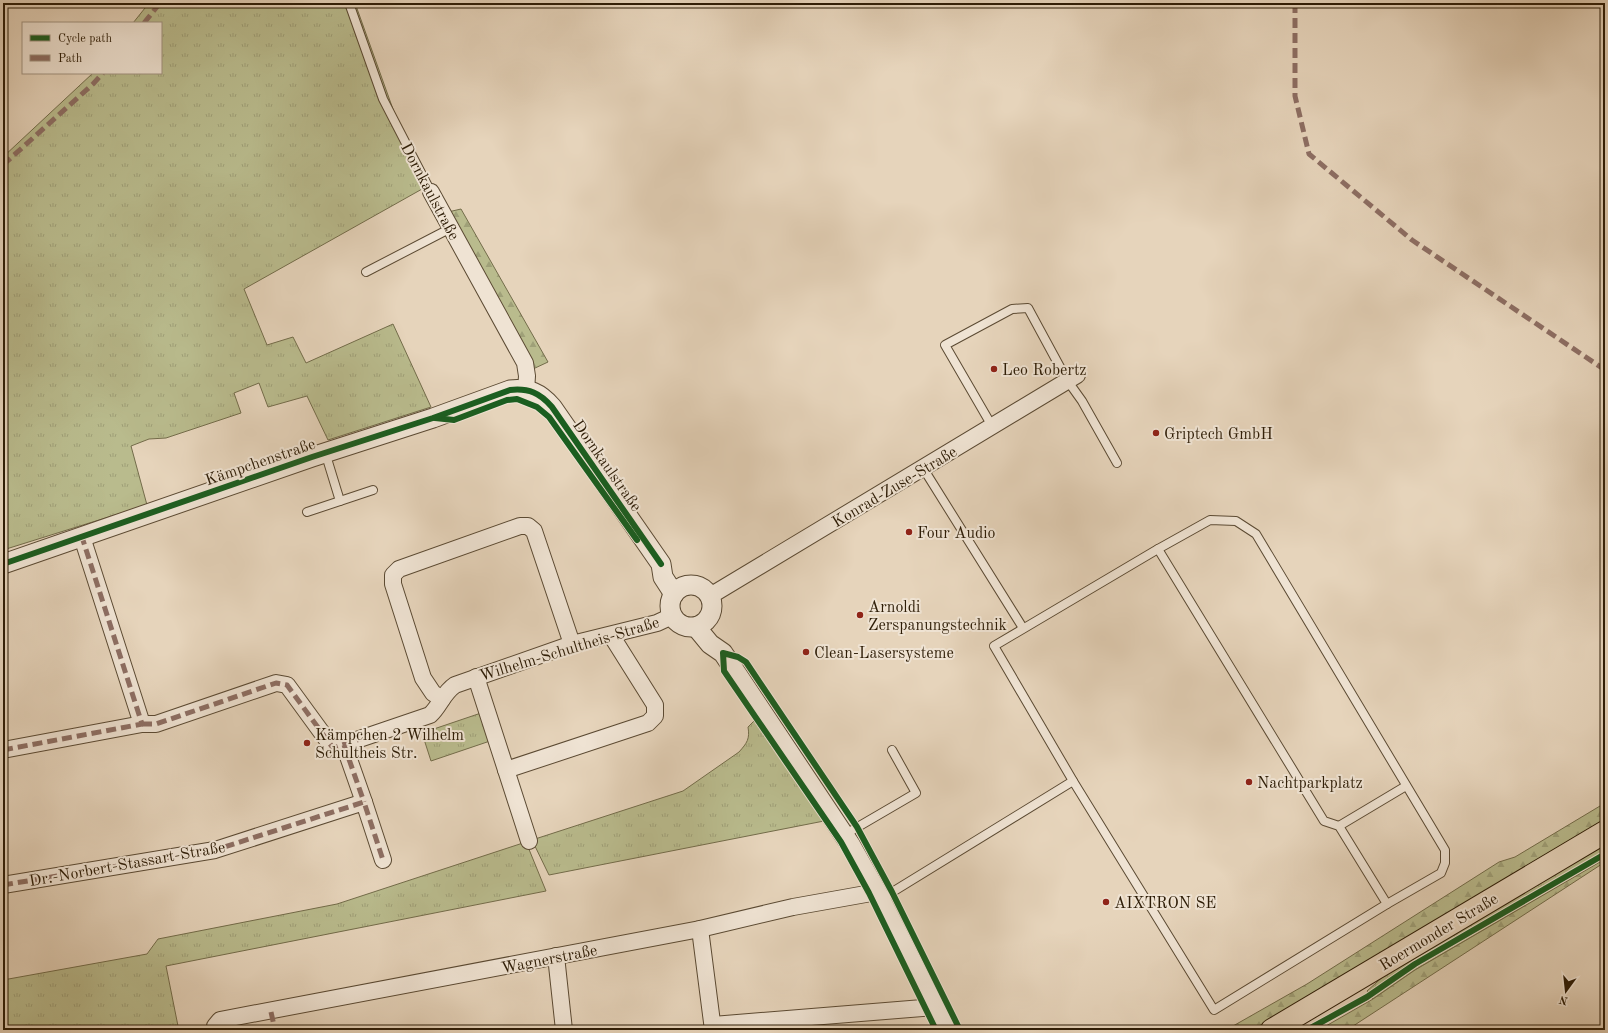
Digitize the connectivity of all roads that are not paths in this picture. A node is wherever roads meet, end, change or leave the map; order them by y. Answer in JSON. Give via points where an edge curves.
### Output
{"nodes":[{"id":1,"x":349,"y":3,"type":"edge"},
{"id":2,"x":431,"y":192,"type":"joint"},
{"id":3,"x":451,"y":228,"type":"junction"},
{"id":4,"x":366,"y":272,"type":"dead end"},
{"id":5,"x":1072,"y":377,"type":"junction"},
{"id":6,"x":526,"y":390,"type":"junction"},
{"id":7,"x":992,"y":426,"type":"junction"},
{"id":8,"x":325,"y":452,"type":"junction"},
{"id":9,"x":1117,"y":463,"type":"dead end"},
{"id":10,"x":923,"y":468,"type":"junction"},
{"id":11,"x":373,"y":490,"type":"dead end"},
{"id":12,"x":340,"y":501,"type":"junction"},
{"id":13,"x":307,"y":512,"type":"dead end"},
{"id":14,"x":82,"y":537,"type":"junction"},
{"id":15,"x":1158,"y":549,"type":"junction"},
{"id":16,"x":3,"y":564,"type":"edge"},
{"id":17,"x":661,"y":564,"type":"junction"},
{"id":18,"x":691,"y":585,"type":"junction"},
{"id":19,"x":674,"y":594,"type":"junction"},
{"id":20,"x":711,"y":604,"type":"junction"},
{"id":21,"x":672,"y":616,"type":"junction"},
{"id":22,"x":696,"y":627,"type":"junction"},
{"id":23,"x":1023,"y":628,"type":"junction"},
{"id":24,"x":611,"y":634,"type":"junction"},
{"id":25,"x":572,"y":644,"type":"junction"},
{"id":26,"x":723,"y":653,"type":"junction"},
{"id":27,"x":476,"y":677,"type":"junction"},
{"id":28,"x":442,"y":699,"type":"junction"},
{"id":29,"x":142,"y":724,"type":"junction"},
{"id":30,"x":344,"y":745,"type":"junction"},
{"id":31,"x":3,"y":750,"type":"edge"},
{"id":32,"x":892,"y":750,"type":"dead end"},
{"id":33,"x":506,"y":770,"type":"junction"},
{"id":34,"x":1073,"y":781,"type":"junction"},
{"id":35,"x":1406,"y":786,"type":"junction"},
{"id":36,"x":364,"y":802,"type":"junction"},
{"id":37,"x":1339,"y":826,"type":"junction"},
{"id":38,"x":1605,"y":832,"type":"edge"},
{"id":39,"x":844,"y":835,"type":"junction"},
{"id":40,"x":529,"y":841,"type":"dead end"},
{"id":41,"x":383,"y":860,"type":"dead end"},
{"id":42,"x":3,"y":885,"type":"edge"},
{"id":43,"x":879,"y":896,"type":"junction"},
{"id":44,"x":1387,"y":904,"type":"junction"},
{"id":45,"x":700,"y":929,"type":"junction"},
{"id":46,"x":556,"y":956,"type":"junction"},
{"id":47,"x":935,"y":1007,"type":"junction"},
{"id":48,"x":218,"y":1025,"type":"edge"},
{"id":49,"x":713,"y":1028,"type":"edge"},
{"id":50,"x":564,"y":1030,"type":"edge"},
{"id":51,"x":946,"y":1030,"type":"edge"},
{"id":52,"x":1272,"y":1030,"type":"edge"}],
"edges":[{"from":1,"to":2,"type":"lane","name":"Dornkaulstraße","via":[[383,99]]},
{"from":2,"to":3,"type":"street","name":"Dornkaulstraße"},
{"from":3,"to":4,"type":"lane"},
{"from":3,"to":6,"type":"street","name":"Dornkaulstraße","via":[[525,363],[528,376]]},
{"from":5,"to":7,"type":"street","name":"Konrad-Zuse-Straße"},
{"from":5,"to":7,"type":"lane","via":[[1028,308],[1012,309],[945,345]]},
{"from":5,"to":9,"type":"lane","via":[[1082,401]]},
{"from":6,"to":8,"type":"street","name":"Kämpchenstraße","via":[[510,390],[433,418]]},
{"from":6,"to":17,"type":"street","name":"Dornkaulstraße","via":[[543,396],[552,407]]},
{"from":7,"to":10,"type":"street","name":"Konrad-Zuse-Straße"},
{"from":8,"to":12,"type":"lane"},
{"from":8,"to":14,"type":"street","name":"Kämpchenstraße"},
{"from":10,"to":20,"type":"street","name":"Konrad-Zuse-Straße"},
{"from":10,"to":23,"type":"lane"},
{"from":11,"to":12,"type":"lane"},
{"from":12,"to":13,"type":"lane"},
{"from":14,"to":16,"type":"street","name":"Kämpchenstraße"},
{"from":14,"to":29,"type":"street"},
{"from":15,"to":23,"type":"lane"},
{"from":15,"to":35,"type":"lane","via":[[1210,520],[1236,521],[1256,534]]},
{"from":15,"to":37,"type":"lane","via":[[1324,821]]},
{"from":17,"to":18,"type":"street","name":"Dornkaulstraße"},
{"from":17,"to":19,"type":"street","name":"Dornkaulstraße","via":[[663,577]]},
{"from":18,"to":19,"type":"street","via":[[678,589]]},
{"from":18,"to":20,"type":"street","via":[[705,590]]},
{"from":19,"to":21,"type":"street","via":[[670,608]]},
{"from":20,"to":22,"type":"street","via":[[706,622]]},
{"from":20,"to":26,"type":"street"},
{"from":21,"to":22,"type":"street","via":[[682,625]]},
{"from":21,"to":24,"type":"street","name":"Wilhelm-Schultheis-Straße","via":[[657,623]]},
{"from":22,"to":26,"type":"street","via":[[710,644]]},
{"from":23,"to":34,"type":"lane","via":[[994,646]]},
{"from":24,"to":25,"type":"street","name":"Wilhelm-Schultheis-Straße"},
{"from":24,"to":33,"type":"street","via":[[655,705],[655,716],[648,724]]},
{"from":25,"to":27,"type":"street","name":"Wilhelm-Schultheis-Straße"},
{"from":25,"to":28,"type":"street","via":[[534,531],[528,526],[520,526],[399,569],[393,575],[393,584],[423,678],[432,693]]},
{"from":26,"to":39,"type":"street"},
{"from":27,"to":28,"type":"street","name":"Wilhelm-Schultheis-Straße","via":[[455,685],[446,691]]},
{"from":27,"to":33,"type":"street"},
{"from":28,"to":30,"type":"street","name":"Wilhelm-Schultheis-Straße","via":[[438,708],[430,715]]},
{"from":29,"to":30,"type":"street","via":[[156,724],[276,683],[287,685],[333,748]]},
{"from":29,"to":31,"type":"street"},
{"from":30,"to":36,"type":"street"},
{"from":32,"to":39,"type":"lane","via":[[916,793]]},
{"from":33,"to":40,"type":"street"},
{"from":34,"to":43,"type":"lane"},
{"from":34,"to":44,"type":"lane","via":[[1214,1010]]},
{"from":35,"to":37,"type":"lane"},
{"from":35,"to":44,"type":"lane","via":[[1445,850],[1445,863],[1440,874]]},
{"from":36,"to":41,"type":"street"},
{"from":36,"to":42,"type":"street","name":"Dr.-Norbert-Stassart-Straße","via":[[214,850]]},
{"from":37,"to":44,"type":"lane"},
{"from":38,"to":52,"type":"main road","name":"Roermonder Straße"},
{"from":39,"to":43,"type":"street"},
{"from":43,"to":45,"type":"street","name":"Wagnerstraße","via":[[793,907]]},
{"from":43,"to":47,"type":"street"},
{"from":45,"to":46,"type":"street","name":"Wagnerstraße"},
{"from":45,"to":49,"type":"street"},
{"from":46,"to":48,"type":"street","name":"Wagnerstraße"},
{"from":46,"to":50,"type":"street"},
{"from":47,"to":49,"type":"street"},
{"from":47,"to":51,"type":"street"}]}
